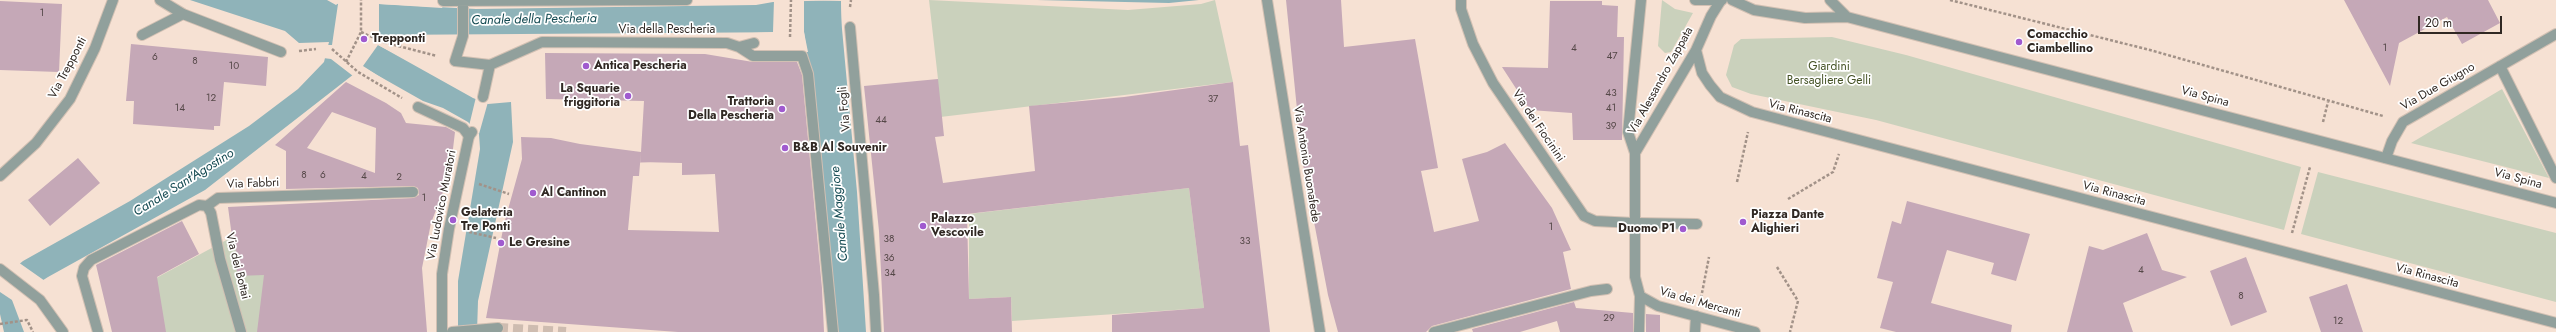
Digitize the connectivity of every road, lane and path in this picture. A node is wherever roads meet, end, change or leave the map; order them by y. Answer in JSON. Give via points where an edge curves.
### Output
{"nodes":[{"id":1,"x":113,"y":0,"type":"edge"},
{"id":2,"x":160,"y":0,"type":"edge"},
{"id":3,"x":361,"y":0,"type":"edge"},
{"id":4,"x":686,"y":0,"type":"edge"},
{"id":5,"x":791,"y":0,"type":"edge"},
{"id":6,"x":1267,"y":0,"type":"edge"},
{"id":7,"x":1461,"y":0,"type":"edge"},
{"id":8,"x":1641,"y":0,"type":"edge"},
{"id":9,"x":1695,"y":0,"type":"edge"},
{"id":10,"x":1722,"y":0,"type":"edge"},
{"id":11,"x":1732,"y":0,"type":"edge"},
{"id":12,"x":1830,"y":0,"type":"edge"},
{"id":13,"x":1950,"y":0,"type":"edge"},
{"id":14,"x":443,"y":1,"type":"edge"},
{"id":15,"x":463,"y":3,"type":"edge"},
{"id":16,"x":183,"y":14,"type":"junction"},
{"id":17,"x":1847,"y":17,"type":"junction"},
{"id":18,"x":850,"y":27,"type":"dead end"},
{"id":19,"x":361,"y":32,"type":"junction"},
{"id":20,"x":791,"y":32,"type":"dead end"},
{"id":21,"x":2556,"y":34,"type":"edge"},
{"id":22,"x":142,"y":35,"type":"dead end"},
{"id":23,"x":754,"y":43,"type":"dead end"},
{"id":24,"x":740,"y":47,"type":"junction"},
{"id":25,"x":332,"y":50,"type":"dead end"},
{"id":26,"x":1696,"y":50,"type":"junction"},
{"id":27,"x":280,"y":52,"type":"dead end"},
{"id":28,"x":455,"y":61,"type":"junction"},
{"id":29,"x":346,"y":62,"type":"junction"},
{"id":30,"x":490,"y":65,"type":"junction"},
{"id":31,"x":2500,"y":66,"type":"junction"},
{"id":32,"x":483,"y":97,"type":"dead end"},
{"id":33,"x":2328,"y":102,"type":"junction"},
{"id":34,"x":418,"y":107,"type":"joint"},
{"id":35,"x":1752,"y":112,"type":"junction"},
{"id":36,"x":2323,"y":122,"type":"dead end"},
{"id":37,"x":2403,"y":122,"type":"junction"},
{"id":38,"x":1841,"y":148,"type":"dead end"},
{"id":39,"x":1636,"y":153,"type":"junction"},
{"id":40,"x":2386,"y":158,"type":"junction"},
{"id":41,"x":2310,"y":167,"type":"dead end"},
{"id":42,"x":0,"y":176,"type":"edge"},
{"id":43,"x":2556,"y":178,"type":"edge"},
{"id":44,"x":1737,"y":182,"type":"dead end"},
{"id":45,"x":474,"y":183,"type":"dead end"},
{"id":46,"x":413,"y":192,"type":"dead end"},
{"id":47,"x":509,"y":194,"type":"dead end"},
{"id":48,"x":1788,"y":199,"type":"dead end"},
{"id":49,"x":2556,"y":203,"type":"edge"},
{"id":50,"x":207,"y":206,"type":"junction"},
{"id":51,"x":1634,"y":223,"type":"junction"},
{"id":52,"x":1697,"y":224,"type":"dead end"},
{"id":53,"x":462,"y":231,"type":"dead end"},
{"id":54,"x":2291,"y":235,"type":"dead end"},
{"id":55,"x":496,"y":238,"type":"dead end"},
{"id":56,"x":1709,"y":257,"type":"dead end"},
{"id":57,"x":1776,"y":267,"type":"dead end"},
{"id":58,"x":0,"y":270,"type":"edge"},
{"id":59,"x":1607,"y":289,"type":"dead end"},
{"id":60,"x":1640,"y":296,"type":"junction"},
{"id":61,"x":1696,"y":316,"type":"junction"},
{"id":62,"x":2556,"y":323,"type":"edge"},
{"id":63,"x":0,"y":324,"type":"edge"},
{"id":64,"x":498,"y":328,"type":"dead end"},
{"id":65,"x":33,"y":332,"type":"edge"},
{"id":66,"x":63,"y":332,"type":"edge"},
{"id":67,"x":98,"y":332,"type":"edge"},
{"id":68,"x":241,"y":332,"type":"edge"},
{"id":69,"x":442,"y":332,"type":"edge"},
{"id":70,"x":452,"y":332,"type":"edge"},
{"id":71,"x":833,"y":332,"type":"edge"},
{"id":72,"x":876,"y":332,"type":"edge"},
{"id":73,"x":1320,"y":332,"type":"edge"},
{"id":74,"x":1434,"y":332,"type":"edge"},
{"id":75,"x":1639,"y":332,"type":"edge"},
{"id":76,"x":1695,"y":332,"type":"edge"},
{"id":77,"x":1754,"y":332,"type":"edge"},
{"id":78,"x":1790,"y":332,"type":"edge"}],
"edges":[{"from":1,"to":42,"type":"street","name":"Via Trepponti","via":[[95,48],[70,99],[36,143]]},
{"from":2,"to":16,"type":"street"},
{"from":3,"to":19,"type":"path"},
{"from":4,"to":15,"type":"street"},
{"from":5,"to":20,"type":"path"},
{"from":6,"to":73,"type":"street","name":"Via Antonio Buonafede"},
{"from":7,"to":51,"type":"street","name":"Via dei Fiocinini","via":[[1461,9],[1473,44],[1493,83],[1584,216],[1595,220]]},
{"from":8,"to":39,"type":"street","name":"Via Alessandro Zappata","via":[[1628,132]]},
{"from":9,"to":10,"type":"street"},
{"from":10,"to":26,"type":"street","name":"Via Alessandro Zappata","via":[[1711,16]]},
{"from":11,"to":17,"type":"street","name":"Via Spina","via":[[1754,10],[1805,18]]},
{"from":12,"to":17,"type":"street"},
{"from":13,"to":33,"type":"path","via":[[2150,50]]},
{"from":14,"to":15,"type":"street"},
{"from":15,"to":28,"type":"street","via":[[463,36]]},
{"from":16,"to":22,"type":"street"},
{"from":16,"to":27,"type":"street"},
{"from":17,"to":40,"type":"street","name":"Via Spina"},
{"from":18,"to":72,"type":"street","name":"Via Fogli"},
{"from":19,"to":28,"type":"path","via":[[383,42]]},
{"from":19,"to":29,"type":"path"},
{"from":21,"to":31,"type":"street","name":"Via Due Giugno"},
{"from":23,"to":24,"type":"street","name":"Via della Pescheria"},
{"from":24,"to":30,"type":"street","name":"Via della Pescheria","via":[[727,44],[542,42]]},
{"from":24,"to":71,"type":"street","name":"Via della Pescheria","via":[[753,56],[799,54],[808,74]]},
{"from":25,"to":29,"type":"path"},
{"from":26,"to":35,"type":"street","name":"Via Rinascita","via":[[1702,73],[1715,91],[1725,100]]},
{"from":26,"to":39,"type":"street","name":"Via Alessandro Zappata"},
{"from":28,"to":30,"type":"street"},
{"from":29,"to":34,"type":"path","via":[[358,72]]},
{"from":30,"to":32,"type":"street"},
{"from":31,"to":37,"type":"street","name":"Via Due Giugno"},
{"from":31,"to":43,"type":"street"},
{"from":33,"to":36,"type":"path"},
{"from":33,"to":37,"type":"path"},
{"from":34,"to":69,"type":"street","name":"Via Ludovico Muratori","via":[[463,128],[470,134],[448,229],[442,274]]},
{"from":35,"to":44,"type":"path"},
{"from":35,"to":62,"type":"street","name":"Via Rinascita"},
{"from":37,"to":40,"type":"street","name":"Via Due Giugno"},
{"from":38,"to":48,"type":"path","via":[[1833,172]]},
{"from":39,"to":51,"type":"street","name":"Via Alessandro Zappata"},
{"from":40,"to":49,"type":"street","name":"Via Spina"},
{"from":41,"to":54,"type":"path"},
{"from":45,"to":47,"type":"path"},
{"from":46,"to":50,"type":"street","name":"Via Fabbri","via":[[218,198]]},
{"from":50,"to":67,"type":"street","name":"Via Fabbri","via":[[200,204],[190,208],[91,260],[84,268],[82,276]]},
{"from":50,"to":68,"type":"street","name":"Via dei Bottai","via":[[211,213],[220,259]]},
{"from":51,"to":52,"type":"street","name":"Via dei Fiocinini"},
{"from":51,"to":60,"type":"street","name":"Via Alessandro Zappata","via":[[1634,277]]},
{"from":53,"to":55,"type":"path"},
{"from":56,"to":61,"type":"path"},
{"from":57,"to":78,"type":"path","via":[[1798,300]]},
{"from":58,"to":66,"type":"street","via":[[40,300]]},
{"from":59,"to":74,"type":"street"},
{"from":60,"to":61,"type":"street","name":"Via dei Mercanti","via":[[1658,306]]},
{"from":60,"to":75,"type":"street","name":"Via Alessandro Zappata"},
{"from":61,"to":76,"type":"street"},
{"from":61,"to":77,"type":"street","name":"Via dei Mercanti"},
{"from":63,"to":65,"type":"path","via":[[27,320]]},
{"from":64,"to":70,"type":"street"}]}
